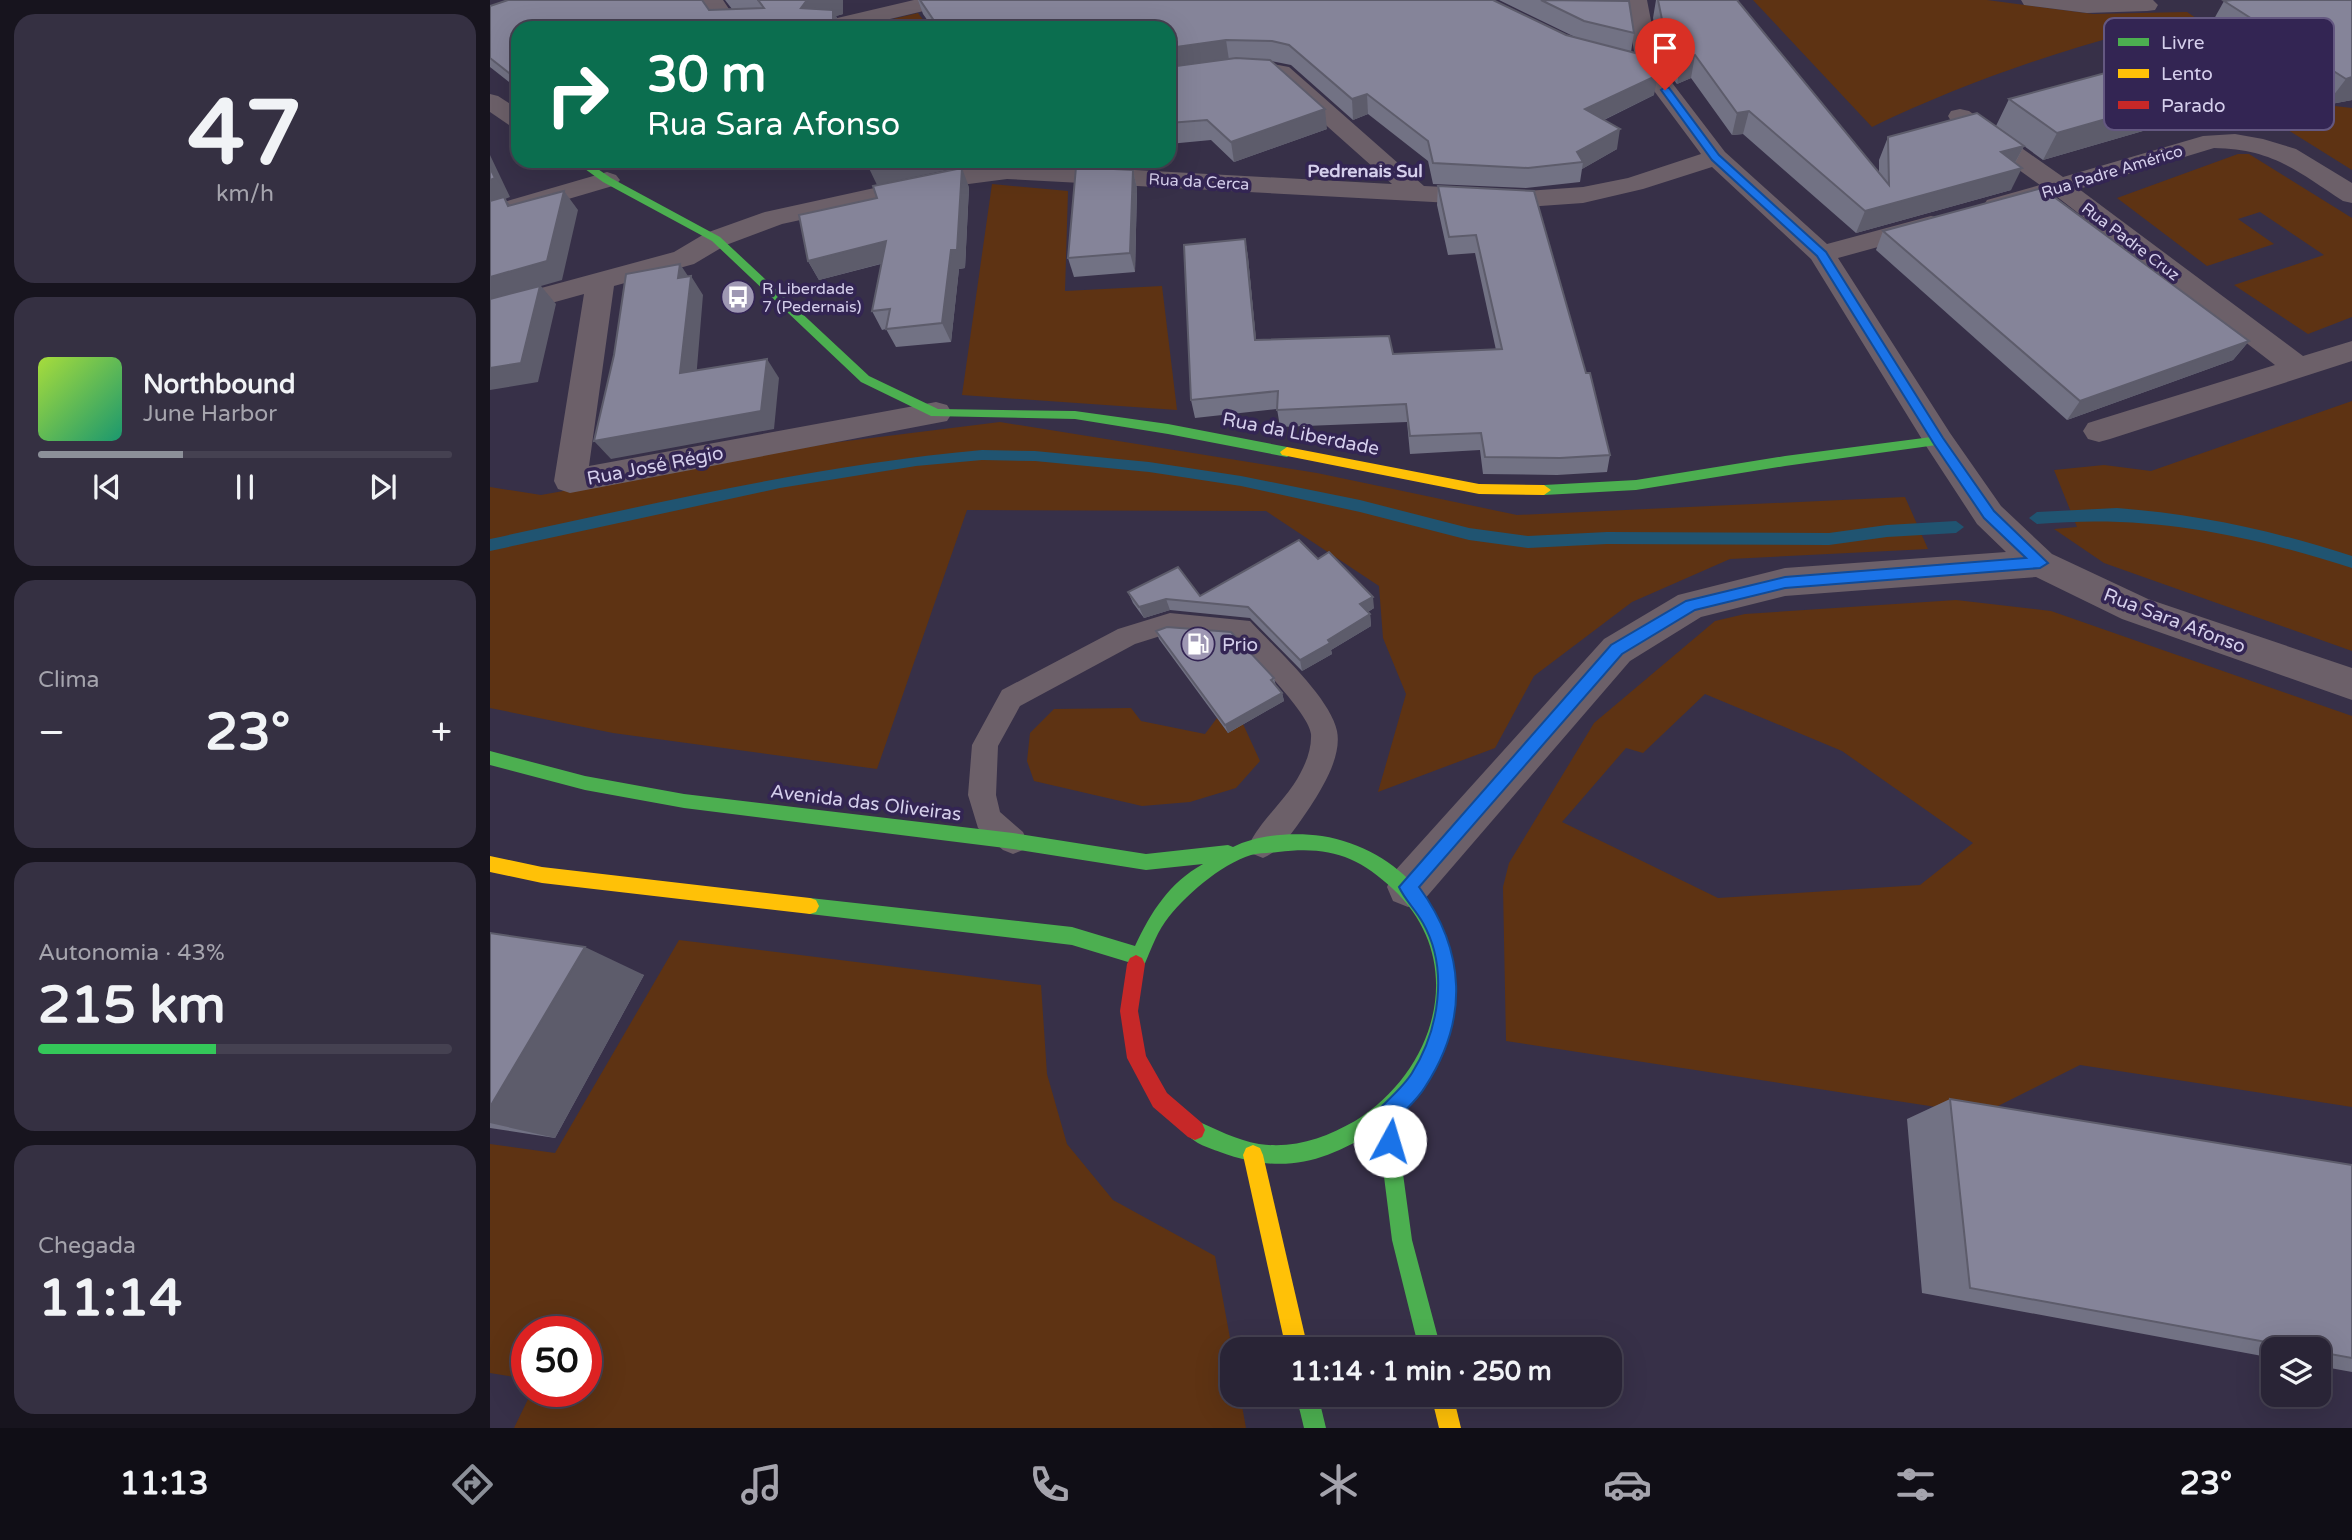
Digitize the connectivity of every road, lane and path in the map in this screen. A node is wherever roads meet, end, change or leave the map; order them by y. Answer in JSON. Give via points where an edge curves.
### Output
{"nodes":[{"id":1,"x":712,"y":0,"type":"edge"},
{"id":2,"x":941,"y":0,"type":"edge"},
{"id":3,"x":1636,"y":0,"type":"edge"},
{"id":4,"x":2032,"y":0,"type":"edge"},
{"id":5,"x":2144,"y":2,"type":"edge"},
{"id":6,"x":727,"y":21,"type":"edge"},
{"id":7,"x":853,"y":21,"type":"edge"},
{"id":8,"x":1623,"y":61,"type":"edge"},
{"id":9,"x":1649,"y":68,"type":"junction"},
{"id":10,"x":1176,"y":77,"type":"edge"},
{"id":11,"x":490,"y":101,"type":"edge"},
{"id":12,"x":511,"y":115,"type":"edge"},
{"id":13,"x":1960,"y":116,"type":"edge"},
{"id":14,"x":1716,"y":158,"type":"junction"},
{"id":15,"x":589,"y":168,"type":"edge"},
{"id":16,"x":999,"y":168,"type":"edge"},
{"id":17,"x":1039,"y":168,"type":"edge"},
{"id":18,"x":607,"y":180,"type":"junction"},
{"id":19,"x":2060,"y":187,"type":"junction"},
{"id":20,"x":1417,"y":192,"type":"junction"},
{"id":21,"x":2352,"y":195,"type":"edge"},
{"id":22,"x":490,"y":215,"type":"edge"},
{"id":23,"x":716,"y":239,"type":"junction"},
{"id":24,"x":1822,"y":254,"type":"junction"},
{"id":25,"x":600,"y":283,"type":"junction"},
{"id":26,"x":490,"y":312,"type":"edge"},
{"id":27,"x":2352,"y":351,"type":"edge"},
{"id":28,"x":2299,"y":368,"type":"junction"},
{"id":29,"x":936,"y":413,"type":"junction"},
{"id":30,"x":2099,"y":431,"type":"dead end"},
{"id":31,"x":1939,"y":441,"type":"junction"},
{"id":32,"x":2040,"y":563,"type":"junction"},
{"id":33,"x":2352,"y":684,"type":"edge"},
{"id":34,"x":490,"y":758,"type":"edge"},
{"id":35,"x":1013,"y":841,"type":"junction"},
{"id":36,"x":1252,"y":848,"type":"junction"},
{"id":37,"x":490,"y":864,"type":"edge"},
{"id":38,"x":1408,"y":887,"type":"junction"},
{"id":39,"x":1137,"y":956,"type":"junction"},
{"id":40,"x":1386,"y":1116,"type":"junction"},
{"id":41,"x":1253,"y":1155,"type":"junction"},
{"id":42,"x":1294,"y":1337,"type":"edge"},
{"id":43,"x":1427,"y":1337,"type":"edge"},
{"id":44,"x":1310,"y":1407,"type":"edge"},
{"id":45,"x":1445,"y":1407,"type":"edge"},
{"id":46,"x":1315,"y":1428,"type":"edge"},
{"id":47,"x":1450,"y":1428,"type":"edge"}],
"edges":[{"from":1,"to":6,"type":"street"},
{"from":2,"to":7,"type":"street"},
{"from":3,"to":9,"type":"street"},
{"from":4,"to":5,"type":"street","via":[[2087,6]]},
{"from":8,"to":9,"type":"street"},
{"from":9,"to":14,"type":"street"},
{"from":10,"to":20,"type":"street","via":[[1244,69],[1281,72]]},
{"from":11,"to":12,"type":"street"},
{"from":13,"to":19,"type":"street","name":"Rua Padre Cruz"},
{"from":14,"to":20,"type":"street","name":"Rua da Cerca","via":[[1583,195],[1526,200]]},
{"from":14,"to":24,"type":"street"},
{"from":15,"to":18,"type":"street"},
{"from":16,"to":23,"type":"street","name":"Rua da Cerca","via":[[774,218]]},
{"from":17,"to":20,"type":"street","name":"Rua da Cerca"},
{"from":18,"to":22,"type":"street"},
{"from":18,"to":23,"type":"street"},
{"from":19,"to":21,"type":"street","name":"Rua Padre Américo","via":[[2212,141],[2240,140],[2288,154]]},
{"from":19,"to":24,"type":"street","name":"Rua Padre Américo"},
{"from":19,"to":28,"type":"street","name":"Rua Padre Cruz"},
{"from":23,"to":25,"type":"street","name":"Rua da Cerca","via":[[684,258]]},
{"from":23,"to":29,"type":"street","name":"Rua da Liberdade","via":[[865,379]]},
{"from":24,"to":31,"type":"street"},
{"from":25,"to":26,"type":"street","name":"Rua da Cerca"},
{"from":25,"to":29,"type":"street","name":"Rua José Régio","via":[[570,481]]},
{"from":27,"to":28,"type":"street"},
{"from":28,"to":30,"type":"street"},
{"from":29,"to":31,"type":"street","name":"Rua da Liberdade","via":[[1075,415],[1479,489],[1636,485]]},
{"from":31,"to":32,"type":"street","via":[[1989,514]]},
{"from":32,"to":33,"type":"street","name":"Rua Sara Afonso","via":[[2135,609]]},
{"from":32,"to":38,"type":"street","via":[[1785,582],[1691,606],[1617,650]]},
{"from":34,"to":35,"type":"street","name":"Avenida das Oliveiras","via":[[585,783],[684,801]]},
{"from":35,"to":36,"type":"street","name":"Avenida das Oliveiras","via":[[1146,862]]},
{"from":35,"to":36,"type":"lane","via":[[988,819],[982,795],[985,745],[1011,698],[1127,636],[1170,623],[1241,628],[1313,710],[1324,731],[1320,762],[1296,805]]},
{"from":36,"to":38,"type":"street","name":"Avenida das Oliveiras","via":[[1303,841],[1342,847],[1378,863]]},
{"from":36,"to":39,"type":"street","via":[[1196,875],[1161,911]]},
{"from":37,"to":39,"type":"street","via":[[542,875],[1072,936]]},
{"from":38,"to":40,"type":"street","name":"Avenida das Oliveiras","via":[[1431,919],[1445,957],[1447,999],[1438,1042],[1418,1082]]},
{"from":39,"to":41,"type":"street","via":[[1128,1007],[1135,1058],[1161,1104],[1201,1136]]},
{"from":40,"to":41,"type":"street","name":"Avenida das Oliveiras","via":[[1345,1142],[1311,1152]]},
{"from":40,"to":43,"type":"street","via":[[1402,1240]]},
{"from":41,"to":42,"type":"street"},
{"from":44,"to":46,"type":"street"},
{"from":45,"to":47,"type":"street"}]}
